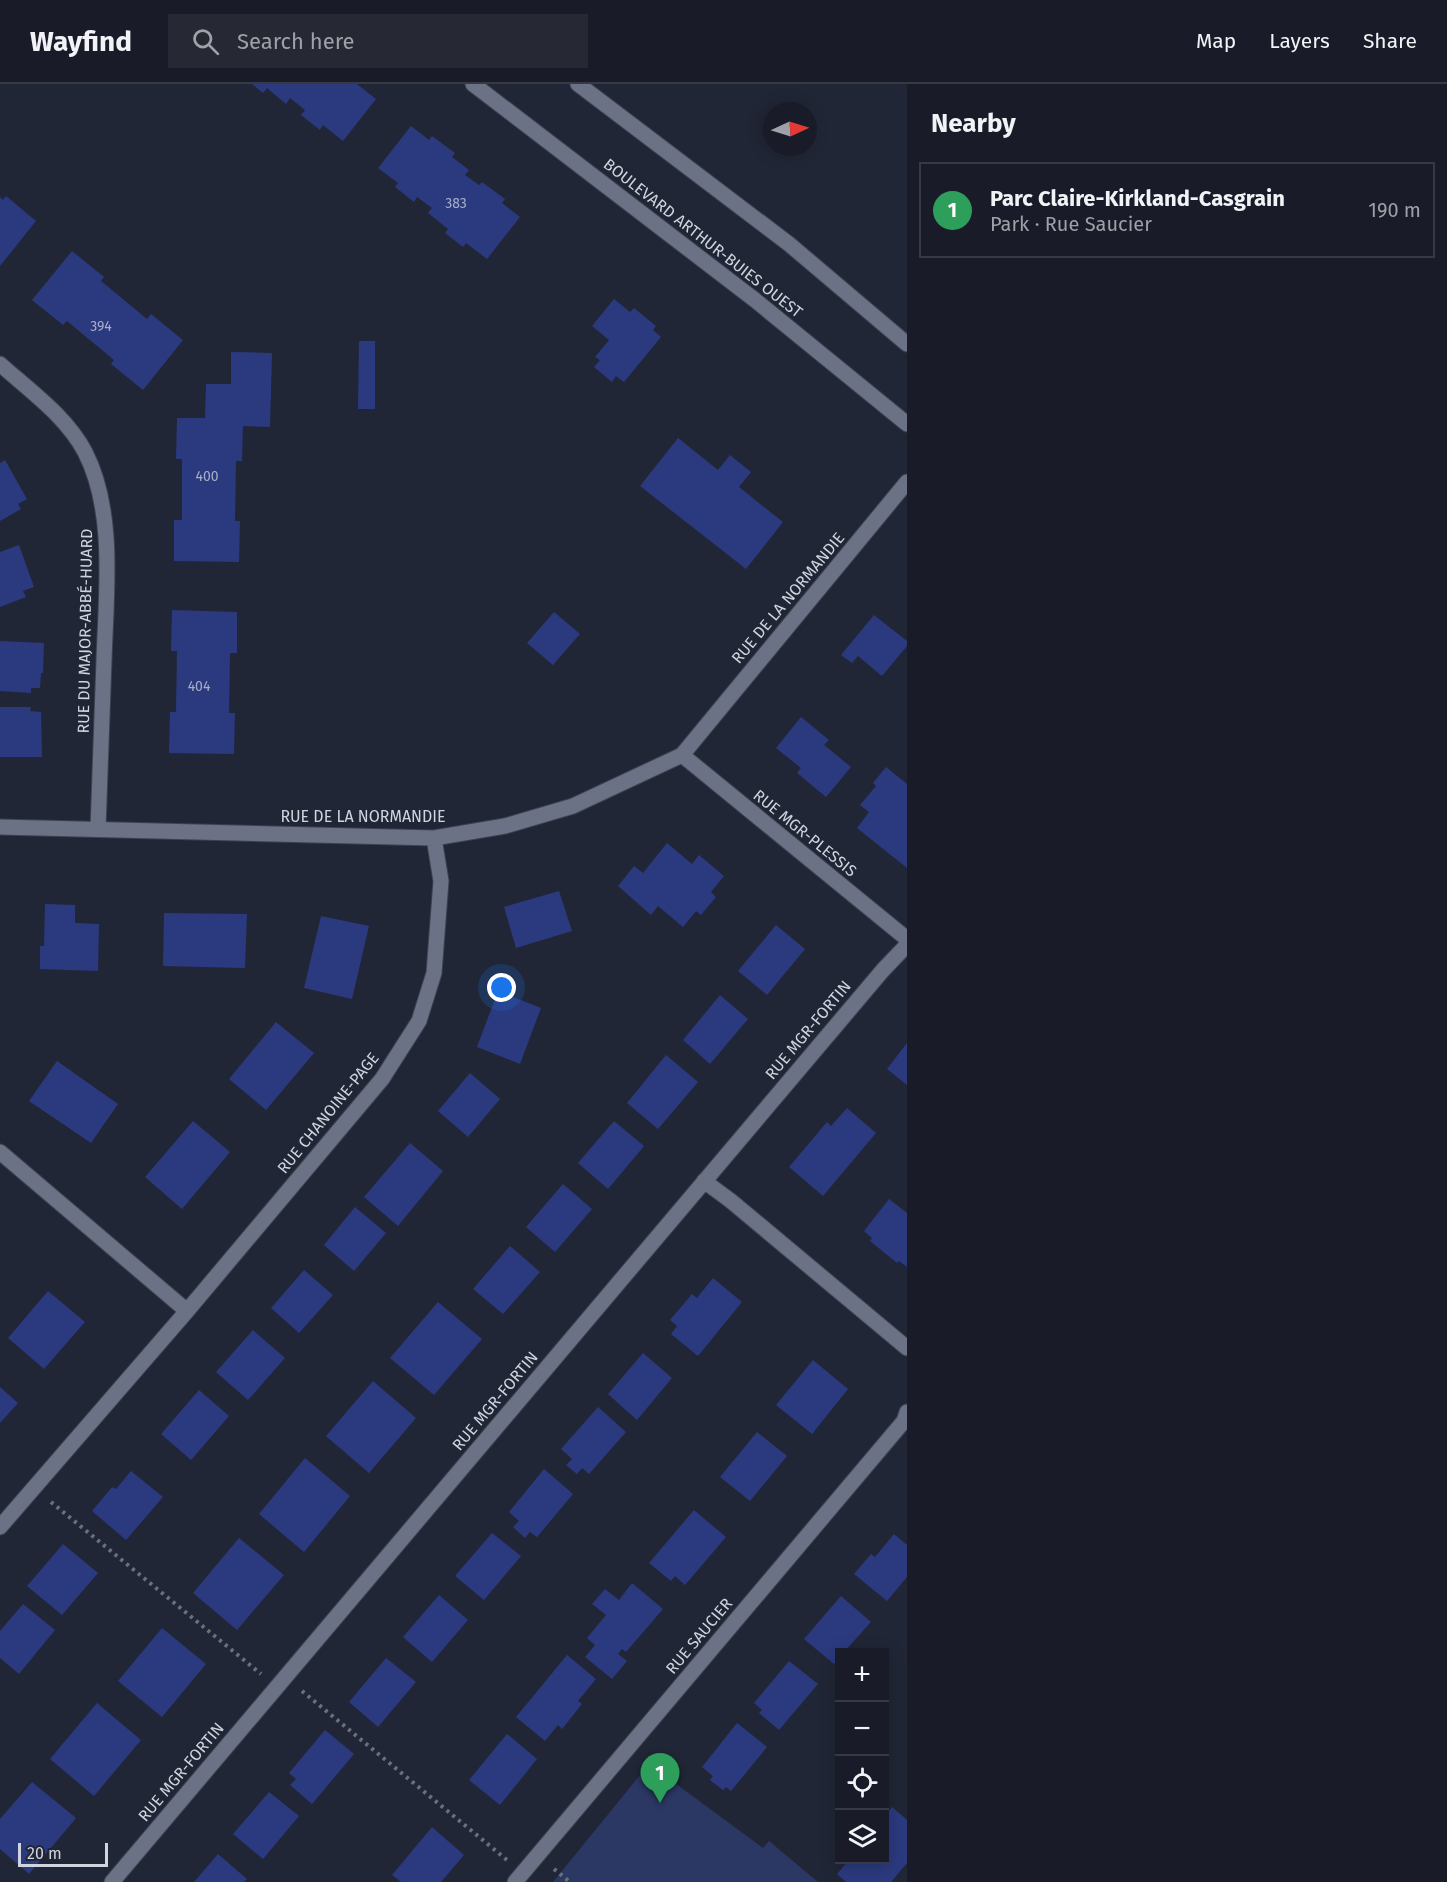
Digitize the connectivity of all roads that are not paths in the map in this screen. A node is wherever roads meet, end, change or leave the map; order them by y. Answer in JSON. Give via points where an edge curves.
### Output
{"nodes":[{"id":1,"x":474,"y":84,"type":"edge"},
{"id":2,"x":579,"y":84,"type":"edge"},
{"id":3,"x":907,"y":344,"type":"edge"},
{"id":4,"x":0,"y":364,"type":"edge"},
{"id":5,"x":907,"y":424,"type":"edge"},
{"id":6,"x":907,"y":482,"type":"edge"},
{"id":7,"x":682,"y":755,"type":"junction"},
{"id":8,"x":0,"y":827,"type":"edge"},
{"id":9,"x":98,"y":829,"type":"junction"},
{"id":10,"x":434,"y":838,"type":"junction"},
{"id":11,"x":907,"y":939,"type":"edge"},
{"id":12,"x":907,"y":945,"type":"edge"},
{"id":13,"x":0,"y":1152,"type":"edge"},
{"id":14,"x":704,"y":1181,"type":"junction"},
{"id":15,"x":187,"y":1311,"type":"junction"},
{"id":16,"x":907,"y":1348,"type":"edge"},
{"id":17,"x":907,"y":1412,"type":"edge"},
{"id":18,"x":0,"y":1527,"type":"edge"},
{"id":19,"x":519,"y":1878,"type":"edge"},
{"id":20,"x":112,"y":1882,"type":"edge"}],
"edges":[{"from":1,"to":5,"type":"street","name":"BOULEVARD ARTHUR-BUIES OUEST","via":[[755,300]]},
{"from":2,"to":3,"type":"street","via":[[789,244]]},
{"from":4,"to":9,"type":"street","name":"RUE DU MAJOR-ABBÉ-HUARD","via":[[67,424],[86,453],[98,487],[105,524],[107,580]]},
{"from":6,"to":7,"type":"street","name":"RUE DE LA NORMANDIE"},
{"from":7,"to":10,"type":"street","name":"RUE DE LA NORMANDIE","via":[[573,806],[505,826]]},
{"from":7,"to":11,"type":"street","name":"RUE MGR-PLESSIS"},
{"from":8,"to":9,"type":"street","name":"RUE DE LA NORMANDIE"},
{"from":9,"to":10,"type":"street","name":"RUE DE LA NORMANDIE"},
{"from":10,"to":15,"type":"street","name":"RUE CHANOINE-PAGE","via":[[441,881],[434,973],[419,1021],[382,1079]]},
{"from":12,"to":14,"type":"street","name":"RUE MGR-FORTIN"},
{"from":13,"to":15,"type":"street"},
{"from":14,"to":16,"type":"street"},
{"from":14,"to":20,"type":"street","name":"RUE MGR-FORTIN"},
{"from":15,"to":18,"type":"street","name":"RUE CHANOINE-PAGE"},
{"from":17,"to":19,"type":"street","name":"RUE SAUCIER","via":[[904,1421]]}]}
